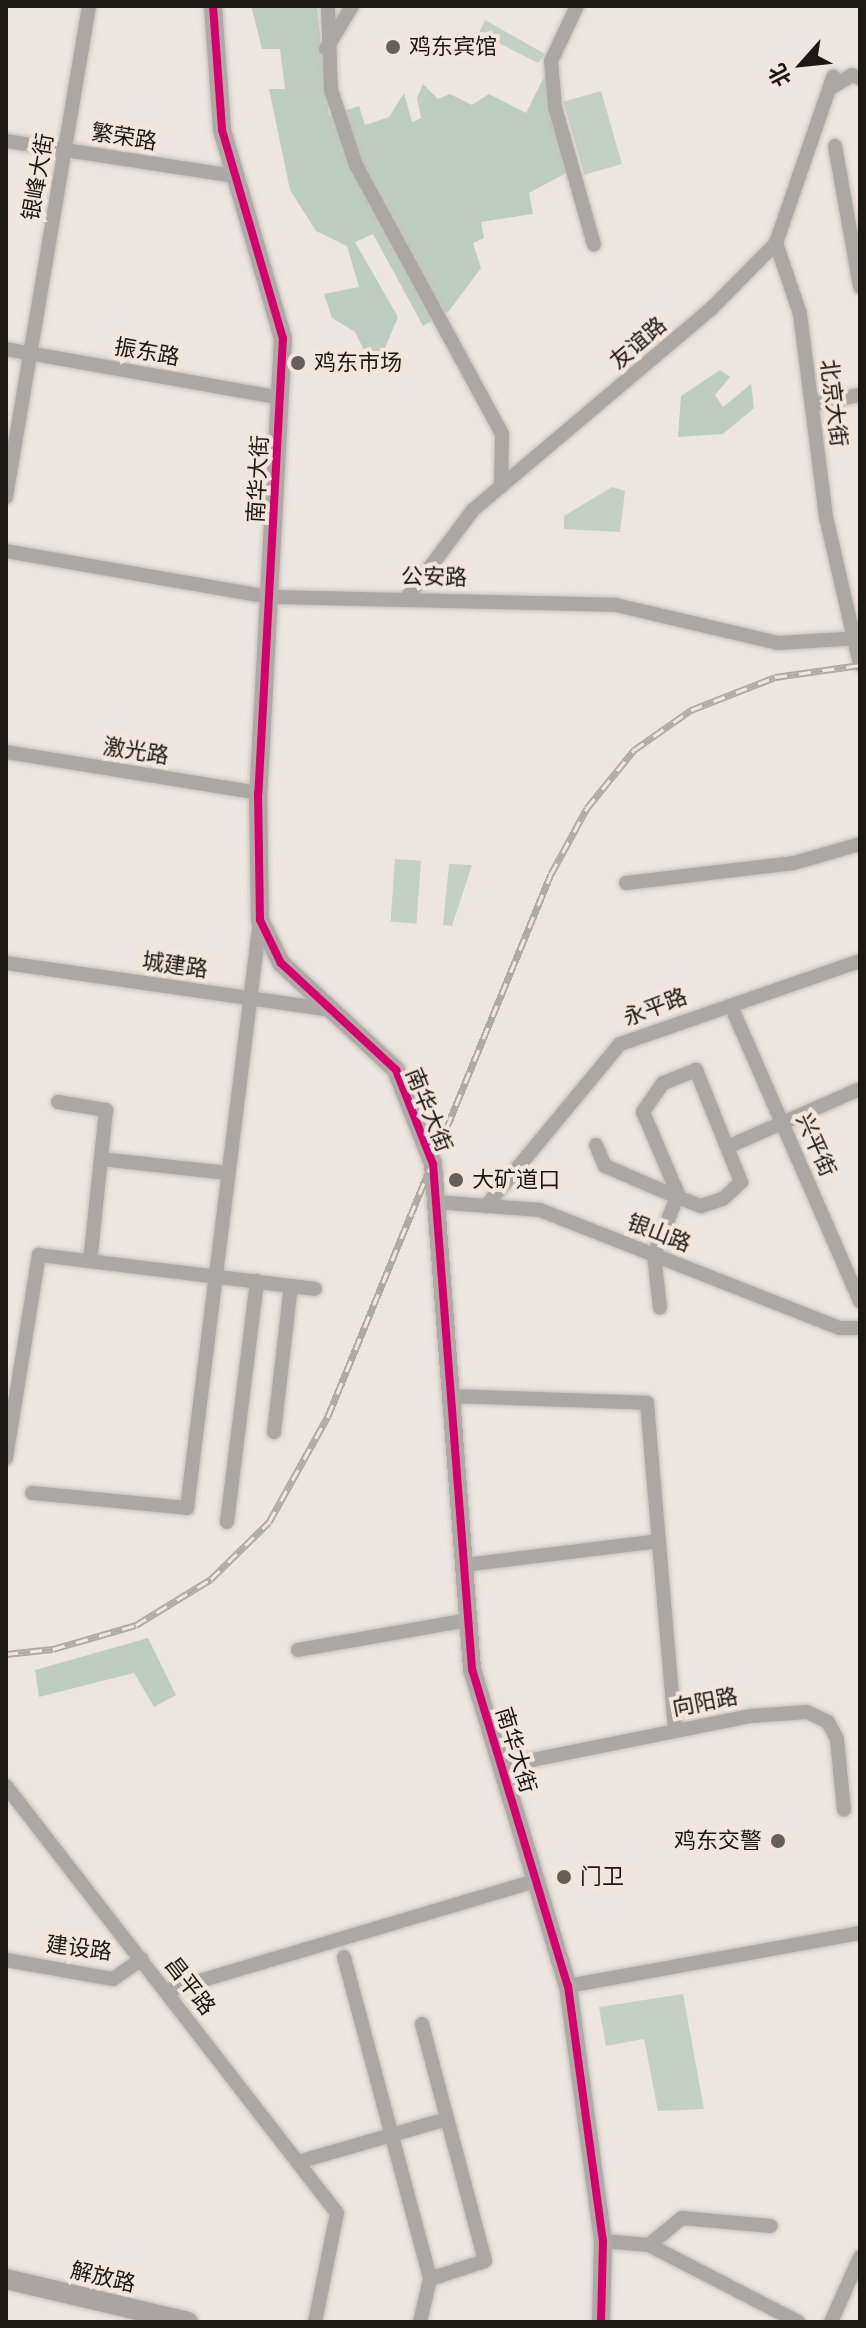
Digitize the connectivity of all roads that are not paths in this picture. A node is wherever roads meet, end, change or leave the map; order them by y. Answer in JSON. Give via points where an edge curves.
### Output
{"nodes":[{"id":1,"x":89,"y":6,"type":"edge"},
{"id":2,"x":213,"y":6,"type":"edge"},
{"id":3,"x":328,"y":6,"type":"edge"},
{"id":4,"x":352,"y":6,"type":"edge"},
{"id":5,"x":577,"y":6,"type":"edge"},
{"id":6,"x":326,"y":50,"type":"junction"},
{"id":7,"x":860,"y":78,"type":"edge"},
{"id":8,"x":6,"y":141,"type":"edge"},
{"id":9,"x":835,"y":146,"type":"dead end"},
{"id":10,"x":65,"y":150,"type":"junction"},
{"id":11,"x":236,"y":176,"type":"junction"},
{"id":12,"x":776,"y":243,"type":"junction"},
{"id":13,"x":594,"y":245,"type":"dead end"},
{"id":14,"x":860,"y":287,"type":"edge"},
{"id":15,"x":6,"y":349,"type":"edge"},
{"id":16,"x":31,"y":353,"type":"junction"},
{"id":17,"x":860,"y":395,"type":"edge"},
{"id":18,"x":280,"y":398,"type":"junction"},
{"id":19,"x":812,"y":404,"type":"junction"},
{"id":20,"x":501,"y":487,"type":"junction"},
{"id":21,"x":6,"y":497,"type":"edge"},
{"id":22,"x":6,"y":551,"type":"edge"},
{"id":23,"x":270,"y":597,"type":"junction"},
{"id":24,"x":406,"y":599,"type":"junction"},
{"id":25,"x":856,"y":638,"type":"edge"},
{"id":26,"x":860,"y":664,"type":"edge"},
{"id":27,"x":6,"y":752,"type":"edge"},
{"id":28,"x":258,"y":793,"type":"junction"},
{"id":29,"x":860,"y":844,"type":"edge"},
{"id":30,"x":626,"y":883,"type":"dead end"},
{"id":31,"x":260,"y":920,"type":"junction"},
{"id":32,"x":860,"y":961,"type":"edge"},
{"id":33,"x":6,"y":963,"type":"edge"},
{"id":34,"x":248,"y":998,"type":"junction"},
{"id":35,"x":731,"y":1006,"type":"junction"},
{"id":36,"x":338,"y":1011,"type":"junction"},
{"id":37,"x":860,"y":1089,"type":"edge"},
{"id":38,"x":58,"y":1102,"type":"dead end"},
{"id":39,"x":781,"y":1121,"type":"junction"},
{"id":40,"x":596,"y":1145,"type":"dead end"},
{"id":41,"x":727,"y":1147,"type":"junction"},
{"id":42,"x":101,"y":1159,"type":"junction"},
{"id":43,"x":227,"y":1173,"type":"junction"},
{"id":44,"x":677,"y":1197,"type":"junction"},
{"id":45,"x":436,"y":1202,"type":"junction"},
{"id":46,"x":486,"y":1206,"type":"junction"},
{"id":47,"x":654,"y":1255,"type":"junction"},
{"id":48,"x":90,"y":1261,"type":"junction"},
{"id":49,"x":215,"y":1276,"type":"junction"},
{"id":50,"x":257,"y":1281,"type":"junction"},
{"id":51,"x":291,"y":1286,"type":"junction"},
{"id":52,"x":315,"y":1289,"type":"dead end"},
{"id":53,"x":860,"y":1301,"type":"edge"},
{"id":54,"x":660,"y":1308,"type":"dead end"},
{"id":55,"x":860,"y":1328,"type":"edge"},
{"id":56,"x":451,"y":1396,"type":"junction"},
{"id":57,"x":274,"y":1432,"type":"dead end"},
{"id":58,"x":6,"y":1458,"type":"edge"},
{"id":59,"x":32,"y":1493,"type":"dead end"},
{"id":60,"x":227,"y":1522,"type":"dead end"},
{"id":61,"x":659,"y":1541,"type":"junction"},
{"id":62,"x":464,"y":1565,"type":"junction"},
{"id":63,"x":469,"y":1620,"type":"junction"},
{"id":64,"x":298,"y":1650,"type":"dead end"},
{"id":65,"x":675,"y":1731,"type":"junction"},
{"id":66,"x":502,"y":1766,"type":"junction"},
{"id":67,"x":6,"y":1786,"type":"edge"},
{"id":68,"x":844,"y":1810,"type":"dead end"},
{"id":69,"x":536,"y":1881,"type":"junction"},
{"id":70,"x":860,"y":1933,"type":"edge"},
{"id":71,"x":344,"y":1957,"type":"dead end"},
{"id":72,"x":142,"y":1959,"type":"junction"},
{"id":73,"x":6,"y":1960,"type":"edge"},
{"id":74,"x":568,"y":1986,"type":"junction"},
{"id":75,"x":166,"y":1991,"type":"junction"},
{"id":76,"x":422,"y":2024,"type":"dead end"},
{"id":77,"x":447,"y":2119,"type":"junction"},
{"id":78,"x":391,"y":2135,"type":"junction"},
{"id":79,"x":298,"y":2162,"type":"junction"},
{"id":80,"x":771,"y":2226,"type":"dead end"},
{"id":81,"x":603,"y":2241,"type":"junction"},
{"id":82,"x":649,"y":2245,"type":"junction"},
{"id":83,"x":860,"y":2257,"type":"edge"},
{"id":84,"x":6,"y":2279,"type":"edge"},
{"id":85,"x":430,"y":2279,"type":"junction"},
{"id":86,"x":188,"y":2322,"type":"edge"},
{"id":87,"x":315,"y":2322,"type":"edge"},
{"id":88,"x":420,"y":2322,"type":"edge"},
{"id":89,"x":601,"y":2322,"type":"edge"},
{"id":90,"x":798,"y":2322,"type":"edge"},
{"id":91,"x":831,"y":2322,"type":"edge"}],
"edges":[{"from":1,"to":10,"type":"street","name":"银峰大街"},
{"from":2,"to":11,"type":"main road","name":"南华大街","via":[[222,130]]},
{"from":3,"to":6,"type":"street"},
{"from":4,"to":6,"type":"street"},
{"from":5,"to":13,"type":"street","via":[[551,61],[555,107]]},
{"from":6,"to":20,"type":"street","via":[[356,165],[502,434]]},
{"from":7,"to":12,"type":"street","name":"友谊路","via":[[852,75],[831,83]]},
{"from":8,"to":10,"type":"street","name":"繁荣路"},
{"from":9,"to":14,"type":"street"},
{"from":10,"to":11,"type":"street","name":"繁荣路"},
{"from":10,"to":16,"type":"street","name":"银峰大街"},
{"from":11,"to":18,"type":"main road","name":"南华大街","via":[[283,338]]},
{"from":12,"to":19,"type":"street","name":"北京大街","via":[[800,314]]},
{"from":12,"to":20,"type":"street","name":"友谊路","via":[[711,309]]},
{"from":15,"to":16,"type":"street","name":"振东路"},
{"from":16,"to":18,"type":"street","name":"振东路"},
{"from":16,"to":21,"type":"street","name":"银峰大街"},
{"from":17,"to":19,"type":"street"},
{"from":18,"to":23,"type":"main road","name":"南华大街"},
{"from":19,"to":25,"type":"street","name":"北京大街"},
{"from":20,"to":24,"type":"street","name":"友谊路","via":[[473,510]]},
{"from":22,"to":23,"type":"street","name":"公安路"},
{"from":23,"to":24,"type":"street","name":"公安路"},
{"from":23,"to":28,"type":"main road","name":"南华大街"},
{"from":24,"to":25,"type":"street","name":"公安路","via":[[616,605],[778,643]]},
{"from":25,"to":26,"type":"street","name":"北京大街"},
{"from":27,"to":28,"type":"street","name":"激光路"},
{"from":28,"to":31,"type":"main road","name":"南华大街"},
{"from":29,"to":30,"type":"street","via":[[794,863]]},
{"from":31,"to":34,"type":"street"},
{"from":31,"to":36,"type":"main road","name":"南华大街","via":[[281,963]]},
{"from":32,"to":35,"type":"street","name":"永平路"},
{"from":33,"to":34,"type":"street","name":"城建路"},
{"from":34,"to":36,"type":"street","name":"城建路"},
{"from":34,"to":43,"type":"street"},
{"from":35,"to":39,"type":"street","name":"兴平街"},
{"from":35,"to":46,"type":"street","name":"永平路","via":[[620,1044]]},
{"from":36,"to":45,"type":"main road","name":"南华大街","via":[[396,1070],[433,1164]]},
{"from":37,"to":39,"type":"street"},
{"from":38,"to":42,"type":"street","via":[[106,1110]]},
{"from":39,"to":41,"type":"street"},
{"from":39,"to":53,"type":"street","name":"兴平街"},
{"from":40,"to":44,"type":"street","via":[[605,1166]]},
{"from":41,"to":44,"type":"street","via":[[741,1182],[701,1206]]},
{"from":41,"to":44,"type":"street","via":[[696,1070],[663,1083],[643,1112]]},
{"from":42,"to":43,"type":"street"},
{"from":42,"to":48,"type":"street"},
{"from":43,"to":49,"type":"street"},
{"from":44,"to":47,"type":"street"},
{"from":45,"to":46,"type":"street","name":"银山路"},
{"from":45,"to":56,"type":"main road","name":"南华大街"},
{"from":46,"to":47,"type":"street","name":"银山路","via":[[540,1210]]},
{"from":47,"to":54,"type":"street"},
{"from":47,"to":55,"type":"street","name":"银山路","via":[[840,1328]]},
{"from":48,"to":49,"type":"street"},
{"from":48,"to":58,"type":"street","via":[[39,1255]]},
{"from":49,"to":50,"type":"street"},
{"from":49,"to":59,"type":"street","via":[[187,1508]]},
{"from":50,"to":51,"type":"street"},
{"from":50,"to":60,"type":"street"},
{"from":51,"to":52,"type":"street"},
{"from":51,"to":57,"type":"street"},
{"from":56,"to":61,"type":"street","via":[[647,1403]]},
{"from":56,"to":62,"type":"main road","name":"南华大街"},
{"from":61,"to":62,"type":"street"},
{"from":61,"to":65,"type":"street"},
{"from":62,"to":63,"type":"main road","name":"南华大街"},
{"from":63,"to":64,"type":"street"},
{"from":63,"to":66,"type":"main road","name":"南华大街","via":[[472,1669]]},
{"from":65,"to":66,"type":"street","name":"向阳路"},
{"from":65,"to":68,"type":"street","name":"向阳路","via":[[807,1712],[828,1722],[837,1739]]},
{"from":66,"to":69,"type":"main road","name":"南华大街"},
{"from":67,"to":72,"type":"street","name":"昌平路"},
{"from":69,"to":74,"type":"main road","name":"南华大街"},
{"from":69,"to":75,"type":"street"},
{"from":70,"to":74,"type":"street"},
{"from":71,"to":78,"type":"street"},
{"from":72,"to":73,"type":"street","name":"建设路","via":[[113,1979]]},
{"from":72,"to":75,"type":"street","name":"昌平路"},
{"from":74,"to":81,"type":"main road","name":"南华大街"},
{"from":75,"to":79,"type":"street","name":"昌平路"},
{"from":76,"to":77,"type":"street"},
{"from":77,"to":78,"type":"street"},
{"from":77,"to":85,"type":"street","via":[[485,2261]]},
{"from":78,"to":79,"type":"street"},
{"from":78,"to":85,"type":"street"},
{"from":79,"to":87,"type":"street","name":"昌平路","via":[[337,2213]]},
{"from":80,"to":82,"type":"street","via":[[682,2218]]},
{"from":81,"to":82,"type":"street"},
{"from":81,"to":89,"type":"main road","name":"南华大街"},
{"from":82,"to":90,"type":"street"},
{"from":83,"to":91,"type":"street"},
{"from":84,"to":86,"type":"highway","name":"解放路"},
{"from":85,"to":88,"type":"street"}]}
